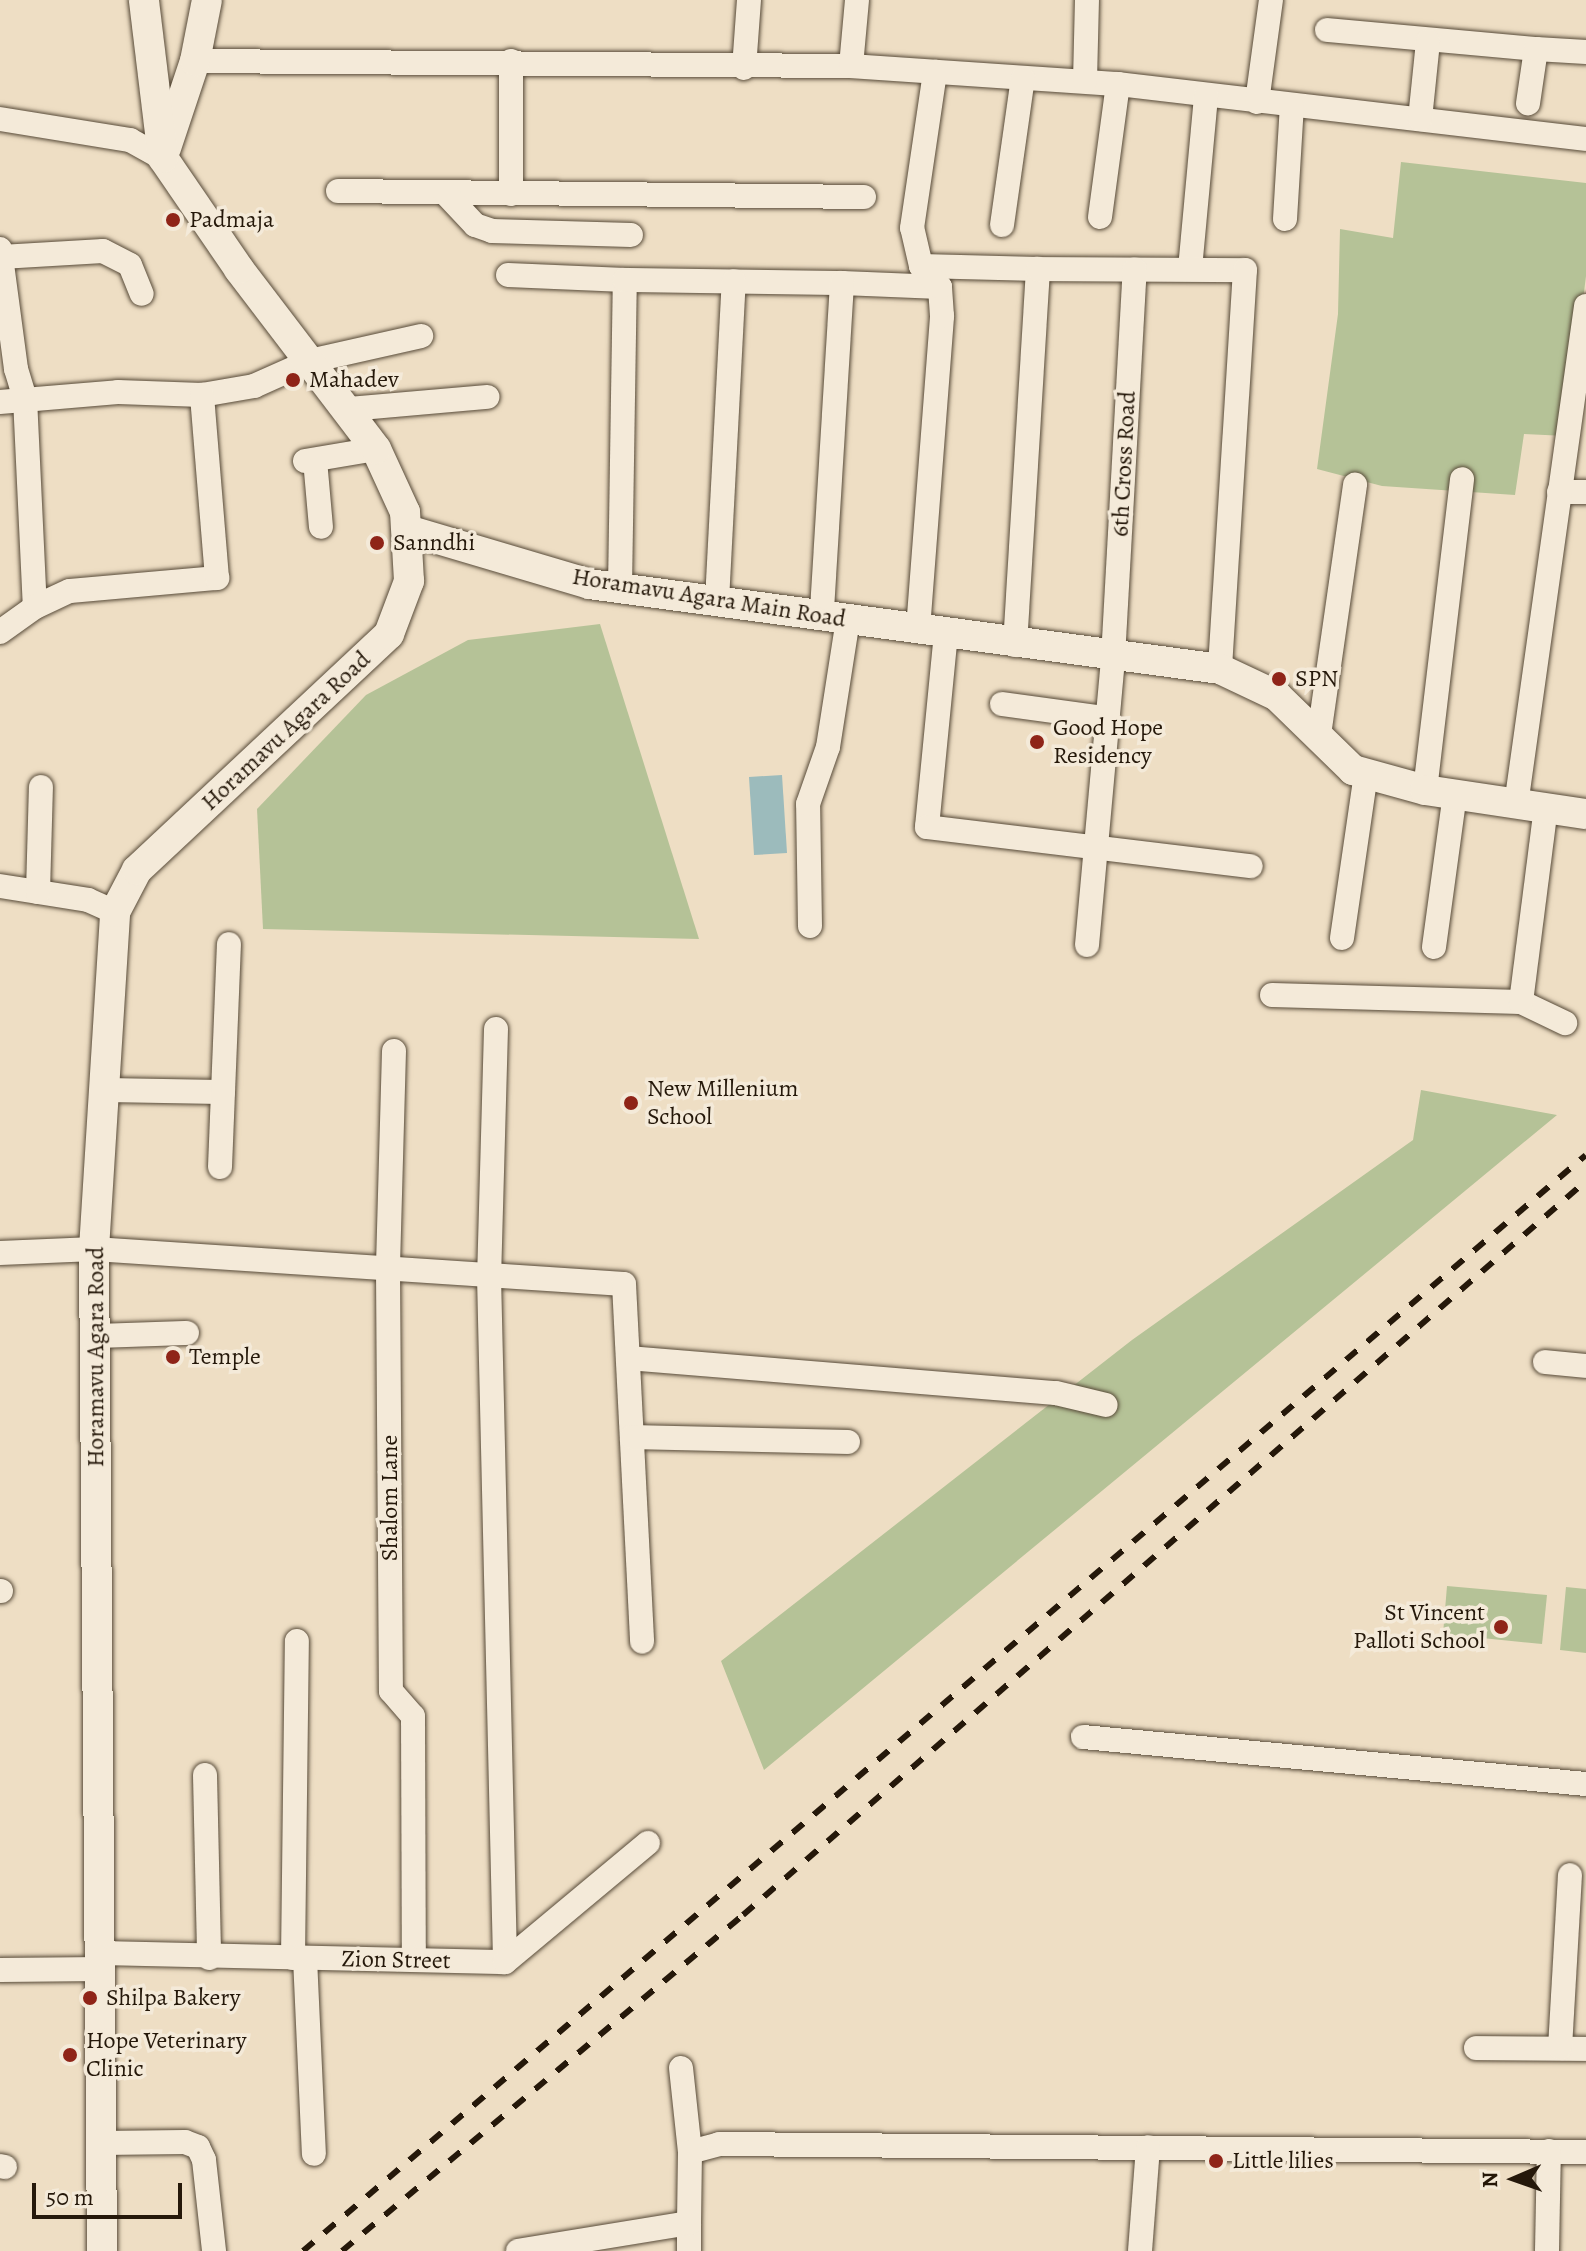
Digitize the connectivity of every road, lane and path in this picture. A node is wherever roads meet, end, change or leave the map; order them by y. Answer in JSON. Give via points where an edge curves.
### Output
{"nodes":[{"id":1,"x":144,"y":0,"type":"edge"},
{"id":2,"x":207,"y":0,"type":"edge"},
{"id":3,"x":749,"y":0,"type":"edge"},
{"id":4,"x":857,"y":0,"type":"edge"},
{"id":5,"x":1087,"y":0,"type":"edge"},
{"id":6,"x":1271,"y":0,"type":"edge"},
{"id":7,"x":1327,"y":30,"type":"dead end"},
{"id":8,"x":1428,"y":41,"type":"junction"},
{"id":9,"x":1536,"y":49,"type":"junction"},
{"id":10,"x":1586,"y":52,"type":"edge"},
{"id":11,"x":195,"y":61,"type":"junction"},
{"id":12,"x":511,"y":61,"type":"junction"},
{"id":13,"x":851,"y":66,"type":"junction"},
{"id":14,"x":744,"y":68,"type":"junction"},
{"id":15,"x":935,"y":72,"type":"junction"},
{"id":16,"x":1023,"y":78,"type":"junction"},
{"id":17,"x":1085,"y":81,"type":"junction"},
{"id":18,"x":1118,"y":84,"type":"junction"},
{"id":19,"x":1206,"y":96,"type":"junction"},
{"id":20,"x":1257,"y":102,"type":"junction"},
{"id":21,"x":1528,"y":103,"type":"dead end"},
{"id":22,"x":1292,"y":106,"type":"junction"},
{"id":23,"x":0,"y":119,"type":"edge"},
{"id":24,"x":1420,"y":119,"type":"junction"},
{"id":25,"x":1586,"y":139,"type":"edge"},
{"id":26,"x":163,"y":158,"type":"junction"},
{"id":27,"x":338,"y":191,"type":"dead end"},
{"id":28,"x":445,"y":193,"type":"junction"},
{"id":29,"x":511,"y":194,"type":"junction"},
{"id":30,"x":864,"y":197,"type":"dead end"},
{"id":31,"x":1100,"y":217,"type":"dead end"},
{"id":32,"x":1285,"y":219,"type":"dead end"},
{"id":33,"x":1002,"y":225,"type":"dead end"},
{"id":34,"x":631,"y":235,"type":"dead end"},
{"id":35,"x":1,"y":253,"type":"edge"},
{"id":36,"x":921,"y":266,"type":"junction"},
{"id":37,"x":1038,"y":269,"type":"junction"},
{"id":38,"x":1190,"y":269,"type":"junction"},
{"id":39,"x":1135,"y":270,"type":"junction"},
{"id":40,"x":508,"y":275,"type":"dead end"},
{"id":41,"x":625,"y":280,"type":"junction"},
{"id":42,"x":734,"y":281,"type":"junction"},
{"id":43,"x":842,"y":283,"type":"junction"},
{"id":44,"x":940,"y":287,"type":"junction"},
{"id":45,"x":142,"y":294,"type":"dead end"},
{"id":46,"x":1585,"y":322,"type":"edge"},
{"id":47,"x":421,"y":336,"type":"dead end"},
{"id":48,"x":310,"y":361,"type":"junction"},
{"id":49,"x":202,"y":395,"type":"junction"},
{"id":50,"x":487,"y":397,"type":"dead end"},
{"id":51,"x":25,"y":398,"type":"junction"},
{"id":52,"x":0,"y":402,"type":"edge"},
{"id":53,"x":349,"y":409,"type":"junction"},
{"id":54,"x":376,"y":449,"type":"junction"},
{"id":55,"x":1462,"y":479,"type":"dead end"},
{"id":56,"x":1355,"y":485,"type":"dead end"},
{"id":57,"x":1559,"y":492,"type":"junction"},
{"id":58,"x":1586,"y":492,"type":"edge"},
{"id":59,"x":321,"y":527,"type":"dead end"},
{"id":60,"x":407,"y":530,"type":"junction"},
{"id":61,"x":620,"y":588,"type":"junction"},
{"id":62,"x":717,"y":601,"type":"junction"},
{"id":63,"x":35,"y":607,"type":"junction"},
{"id":64,"x":835,"y":617,"type":"junction"},
{"id":65,"x":932,"y":631,"type":"junction"},
{"id":66,"x":0,"y":632,"type":"edge"},
{"id":67,"x":1015,"y":645,"type":"junction"},
{"id":68,"x":1113,"y":658,"type":"junction"},
{"id":69,"x":1220,"y":669,"type":"junction"},
{"id":70,"x":1002,"y":704,"type":"dead end"},
{"id":71,"x":1104,"y":718,"type":"junction"},
{"id":72,"x":1319,"y":735,"type":"junction"},
{"id":73,"x":1366,"y":773,"type":"junction"},
{"id":74,"x":41,"y":787,"type":"dead end"},
{"id":75,"x":1425,"y":790,"type":"junction"},
{"id":76,"x":1455,"y":794,"type":"junction"},
{"id":77,"x":1531,"y":807,"type":"junction"},
{"id":78,"x":1586,"y":814,"type":"edge"},
{"id":79,"x":1092,"y":846,"type":"junction"},
{"id":80,"x":1251,"y":866,"type":"dead end"},
{"id":81,"x":0,"y":886,"type":"edge"},
{"id":82,"x":38,"y":892,"type":"junction"},
{"id":83,"x":115,"y":912,"type":"junction"},
{"id":84,"x":810,"y":926,"type":"dead end"},
{"id":85,"x":1342,"y":938,"type":"dead end"},
{"id":86,"x":229,"y":944,"type":"dead end"},
{"id":87,"x":1087,"y":945,"type":"dead end"},
{"id":88,"x":1434,"y":947,"type":"dead end"},
{"id":89,"x":1272,"y":995,"type":"dead end"},
{"id":90,"x":1521,"y":1002,"type":"junction"},
{"id":91,"x":1565,"y":1023,"type":"dead end"},
{"id":92,"x":496,"y":1029,"type":"dead end"},
{"id":93,"x":394,"y":1051,"type":"dead end"},
{"id":94,"x":104,"y":1090,"type":"junction"},
{"id":95,"x":223,"y":1092,"type":"junction"},
{"id":96,"x":220,"y":1167,"type":"dead end"},
{"id":97,"x":94,"y":1249,"type":"junction"},
{"id":98,"x":0,"y":1253,"type":"edge"},
{"id":99,"x":388,"y":1271,"type":"junction"},
{"id":100,"x":489,"y":1276,"type":"junction"},
{"id":101,"x":187,"y":1333,"type":"dead end"},
{"id":102,"x":95,"y":1336,"type":"junction"},
{"id":103,"x":628,"y":1358,"type":"junction"},
{"id":104,"x":1545,"y":1362,"type":"dead end"},
{"id":105,"x":1586,"y":1366,"type":"edge"},
{"id":106,"x":1106,"y":1405,"type":"dead end"},
{"id":107,"x":632,"y":1437,"type":"junction"},
{"id":108,"x":848,"y":1442,"type":"dead end"},
{"id":109,"x":297,"y":1641,"type":"dead end"},
{"id":110,"x":642,"y":1642,"type":"dead end"},
{"id":111,"x":1083,"y":1737,"type":"dead end"},
{"id":112,"x":205,"y":1775,"type":"dead end"},
{"id":113,"x":1586,"y":1784,"type":"edge"},
{"id":114,"x":648,"y":1843,"type":"dead end"},
{"id":115,"x":1570,"y":1875,"type":"dead end"},
{"id":116,"x":209,"y":1958,"type":"junction"},
{"id":117,"x":299,"y":1958,"type":"junction"},
{"id":118,"x":414,"y":1960,"type":"junction"},
{"id":119,"x":102,"y":1961,"type":"junction"},
{"id":120,"x":505,"y":1962,"type":"junction"},
{"id":121,"x":0,"y":1970,"type":"edge"},
{"id":122,"x":1476,"y":2048,"type":"dead end"},
{"id":123,"x":1560,"y":2048,"type":"junction"},
{"id":124,"x":1586,"y":2049,"type":"edge"},
{"id":125,"x":681,"y":2068,"type":"dead end"},
{"id":126,"x":102,"y":2143,"type":"junction"},
{"id":127,"x":1148,"y":2147,"type":"junction"},
{"id":128,"x":1549,"y":2151,"type":"junction"},
{"id":129,"x":690,"y":2152,"type":"junction"},
{"id":130,"x":1586,"y":2152,"type":"edge"},
{"id":131,"x":314,"y":2154,"type":"dead end"},
{"id":132,"x":689,"y":2223,"type":"junction"},
{"id":133,"x":102,"y":2251,"type":"edge"},
{"id":134,"x":214,"y":2251,"type":"edge"},
{"id":135,"x":518,"y":2251,"type":"edge"},
{"id":136,"x":689,"y":2251,"type":"edge"},
{"id":137,"x":1140,"y":2251,"type":"edge"},
{"id":138,"x":1547,"y":2251,"type":"edge"}],
"edges":[{"from":1,"to":26,"type":"street"},
{"from":2,"to":11,"type":"street"},
{"from":3,"to":14,"type":"street"},
{"from":4,"to":13,"type":"street"},
{"from":5,"to":17,"type":"street"},
{"from":6,"to":20,"type":"street"},
{"from":7,"to":8,"type":"street"},
{"from":8,"to":9,"type":"street"},
{"from":8,"to":24,"type":"street"},
{"from":9,"to":10,"type":"street"},
{"from":9,"to":21,"type":"street"},
{"from":11,"to":12,"type":"street"},
{"from":11,"to":26,"type":"street"},
{"from":12,"to":14,"type":"street"},
{"from":12,"to":29,"type":"street"},
{"from":13,"to":14,"type":"street"},
{"from":13,"to":15,"type":"street"},
{"from":15,"to":16,"type":"street"},
{"from":15,"to":36,"type":"street","via":[[912,228]]},
{"from":16,"to":17,"type":"street"},
{"from":16,"to":33,"type":"street"},
{"from":17,"to":18,"type":"street"},
{"from":18,"to":19,"type":"street"},
{"from":18,"to":31,"type":"street"},
{"from":19,"to":20,"type":"street"},
{"from":19,"to":38,"type":"street"},
{"from":20,"to":22,"type":"street"},
{"from":22,"to":24,"type":"street"},
{"from":22,"to":32,"type":"street"},
{"from":23,"to":26,"type":"street","via":[[130,140]]},
{"from":24,"to":25,"type":"street"},
{"from":26,"to":48,"type":"street"},
{"from":27,"to":28,"type":"street"},
{"from":28,"to":29,"type":"street"},
{"from":28,"to":34,"type":"street","via":[[467,218],[492,231]]},
{"from":29,"to":30,"type":"street"},
{"from":35,"to":45,"type":"street","via":[[103,251],[130,265]]},
{"from":35,"to":51,"type":"street","via":[[16,369]]},
{"from":36,"to":37,"type":"street"},
{"from":36,"to":44,"type":"street"},
{"from":37,"to":39,"type":"street"},
{"from":37,"to":67,"type":"street"},
{"from":38,"to":39,"type":"street"},
{"from":38,"to":69,"type":"street","via":[[1245,270]]},
{"from":39,"to":68,"type":"street","name":"6th Cross Road"},
{"from":40,"to":41,"type":"street"},
{"from":41,"to":42,"type":"street"},
{"from":41,"to":61,"type":"street"},
{"from":42,"to":43,"type":"street"},
{"from":42,"to":62,"type":"street"},
{"from":43,"to":44,"type":"street"},
{"from":43,"to":64,"type":"street"},
{"from":44,"to":65,"type":"street"},
{"from":46,"to":57,"type":"street"},
{"from":47,"to":48,"type":"street"},
{"from":48,"to":49,"type":"street","via":[[254,386]]},
{"from":48,"to":53,"type":"street"},
{"from":49,"to":51,"type":"street","via":[[118,392]]},
{"from":49,"to":63,"type":"street","via":[[217,578],[70,591]]},
{"from":50,"to":53,"type":"street"},
{"from":51,"to":52,"type":"street"},
{"from":51,"to":63,"type":"street"},
{"from":53,"to":54,"type":"street"},
{"from":54,"to":59,"type":"street","via":[[310,460]]},
{"from":54,"to":60,"type":"street","via":[[405,512]]},
{"from":55,"to":75,"type":"street"},
{"from":56,"to":72,"type":"street"},
{"from":57,"to":58,"type":"street"},
{"from":57,"to":77,"type":"street"},
{"from":60,"to":61,"type":"street","name":"Horamavu Agara Main Road","via":[[589,584]]},
{"from":60,"to":83,"type":"street","name":"Horamavu Agara Road","via":[[409,581],[389,634],[137,870]]},
{"from":61,"to":62,"type":"street","name":"Horamavu Agara Main Road"},
{"from":62,"to":64,"type":"street","name":"Horamavu Agara Main Road"},
{"from":63,"to":66,"type":"street"},
{"from":64,"to":65,"type":"street","name":"Horamavu Agara Main Road"},
{"from":64,"to":84,"type":"street","via":[[828,747],[808,804]]},
{"from":65,"to":67,"type":"street","name":"Horamavu Agara Main Road"},
{"from":65,"to":79,"type":"street","via":[[927,827]]},
{"from":67,"to":68,"type":"street","name":"Horamavu Agara Main Road"},
{"from":68,"to":69,"type":"street","name":"Horamavu Agara Main Road"},
{"from":68,"to":71,"type":"street","name":"6th Cross Road"},
{"from":69,"to":72,"type":"street","name":"Horamavu Agara Main Road","via":[[1277,696]]},
{"from":70,"to":71,"type":"street"},
{"from":71,"to":79,"type":"street","name":"6th Cross Road"},
{"from":72,"to":73,"type":"street","name":"Horamavu Agara Main Road","via":[[1353,770]]},
{"from":73,"to":75,"type":"street","name":"Horamavu Agara Main Road"},
{"from":73,"to":85,"type":"street"},
{"from":74,"to":82,"type":"street"},
{"from":75,"to":76,"type":"street","name":"Horamavu Agara Main Road"},
{"from":76,"to":77,"type":"street","name":"Horamavu Agara Main Road"},
{"from":76,"to":88,"type":"street"},
{"from":77,"to":78,"type":"street","name":"Horamavu Agara Main Road"},
{"from":77,"to":90,"type":"street"},
{"from":79,"to":80,"type":"street"},
{"from":79,"to":87,"type":"street","name":"6th Cross Road"},
{"from":81,"to":82,"type":"street"},
{"from":82,"to":83,"type":"street","via":[[88,900]]},
{"from":83,"to":94,"type":"street","name":"Horamavu Agara Road"},
{"from":86,"to":95,"type":"street"},
{"from":89,"to":90,"type":"street"},
{"from":90,"to":91,"type":"street"},
{"from":92,"to":100,"type":"street"},
{"from":93,"to":99,"type":"street","name":"Shalom Lane"},
{"from":94,"to":95,"type":"street"},
{"from":94,"to":97,"type":"street","name":"Horamavu Agara Road"},
{"from":95,"to":96,"type":"street"},
{"from":97,"to":98,"type":"street"},
{"from":97,"to":99,"type":"street"},
{"from":97,"to":102,"type":"street","name":"Horamavu Agara Road"},
{"from":99,"to":100,"type":"street"},
{"from":99,"to":118,"type":"street","name":"Shalom Lane","via":[[391,1691],[413,1716]]},
{"from":100,"to":103,"type":"street","via":[[624,1284]]},
{"from":100,"to":120,"type":"street"},
{"from":101,"to":102,"type":"street"},
{"from":102,"to":119,"type":"street","name":"Horamavu Agara Road"},
{"from":103,"to":106,"type":"street","via":[[1056,1393]]},
{"from":103,"to":107,"type":"street"},
{"from":104,"to":105,"type":"street"},
{"from":107,"to":108,"type":"street"},
{"from":107,"to":110,"type":"street"},
{"from":109,"to":117,"type":"street"},
{"from":111,"to":113,"type":"street"},
{"from":112,"to":116,"type":"street"},
{"from":114,"to":120,"type":"street"},
{"from":115,"to":123,"type":"street"},
{"from":116,"to":117,"type":"street","name":"Zion Street"},
{"from":116,"to":119,"type":"street","name":"Zion Street"},
{"from":117,"to":118,"type":"street","name":"Zion Street"},
{"from":117,"to":131,"type":"street"},
{"from":118,"to":120,"type":"street","name":"Zion Street"},
{"from":119,"to":121,"type":"street","name":"Zion Street"},
{"from":119,"to":126,"type":"street","name":"Horamavu Agara Road"},
{"from":122,"to":123,"type":"street"},
{"from":123,"to":124,"type":"street"},
{"from":125,"to":129,"type":"street"},
{"from":126,"to":133,"type":"street","name":"Horamavu Agara Road"},
{"from":126,"to":134,"type":"street","via":[[185,2142],[198,2147],[207,2174]]},
{"from":127,"to":128,"type":"street"},
{"from":127,"to":129,"type":"street","via":[[719,2144]]},
{"from":127,"to":137,"type":"street"},
{"from":128,"to":130,"type":"street"},
{"from":128,"to":138,"type":"street"},
{"from":129,"to":132,"type":"street"},
{"from":132,"to":135,"type":"street"},
{"from":132,"to":136,"type":"street"}]}
